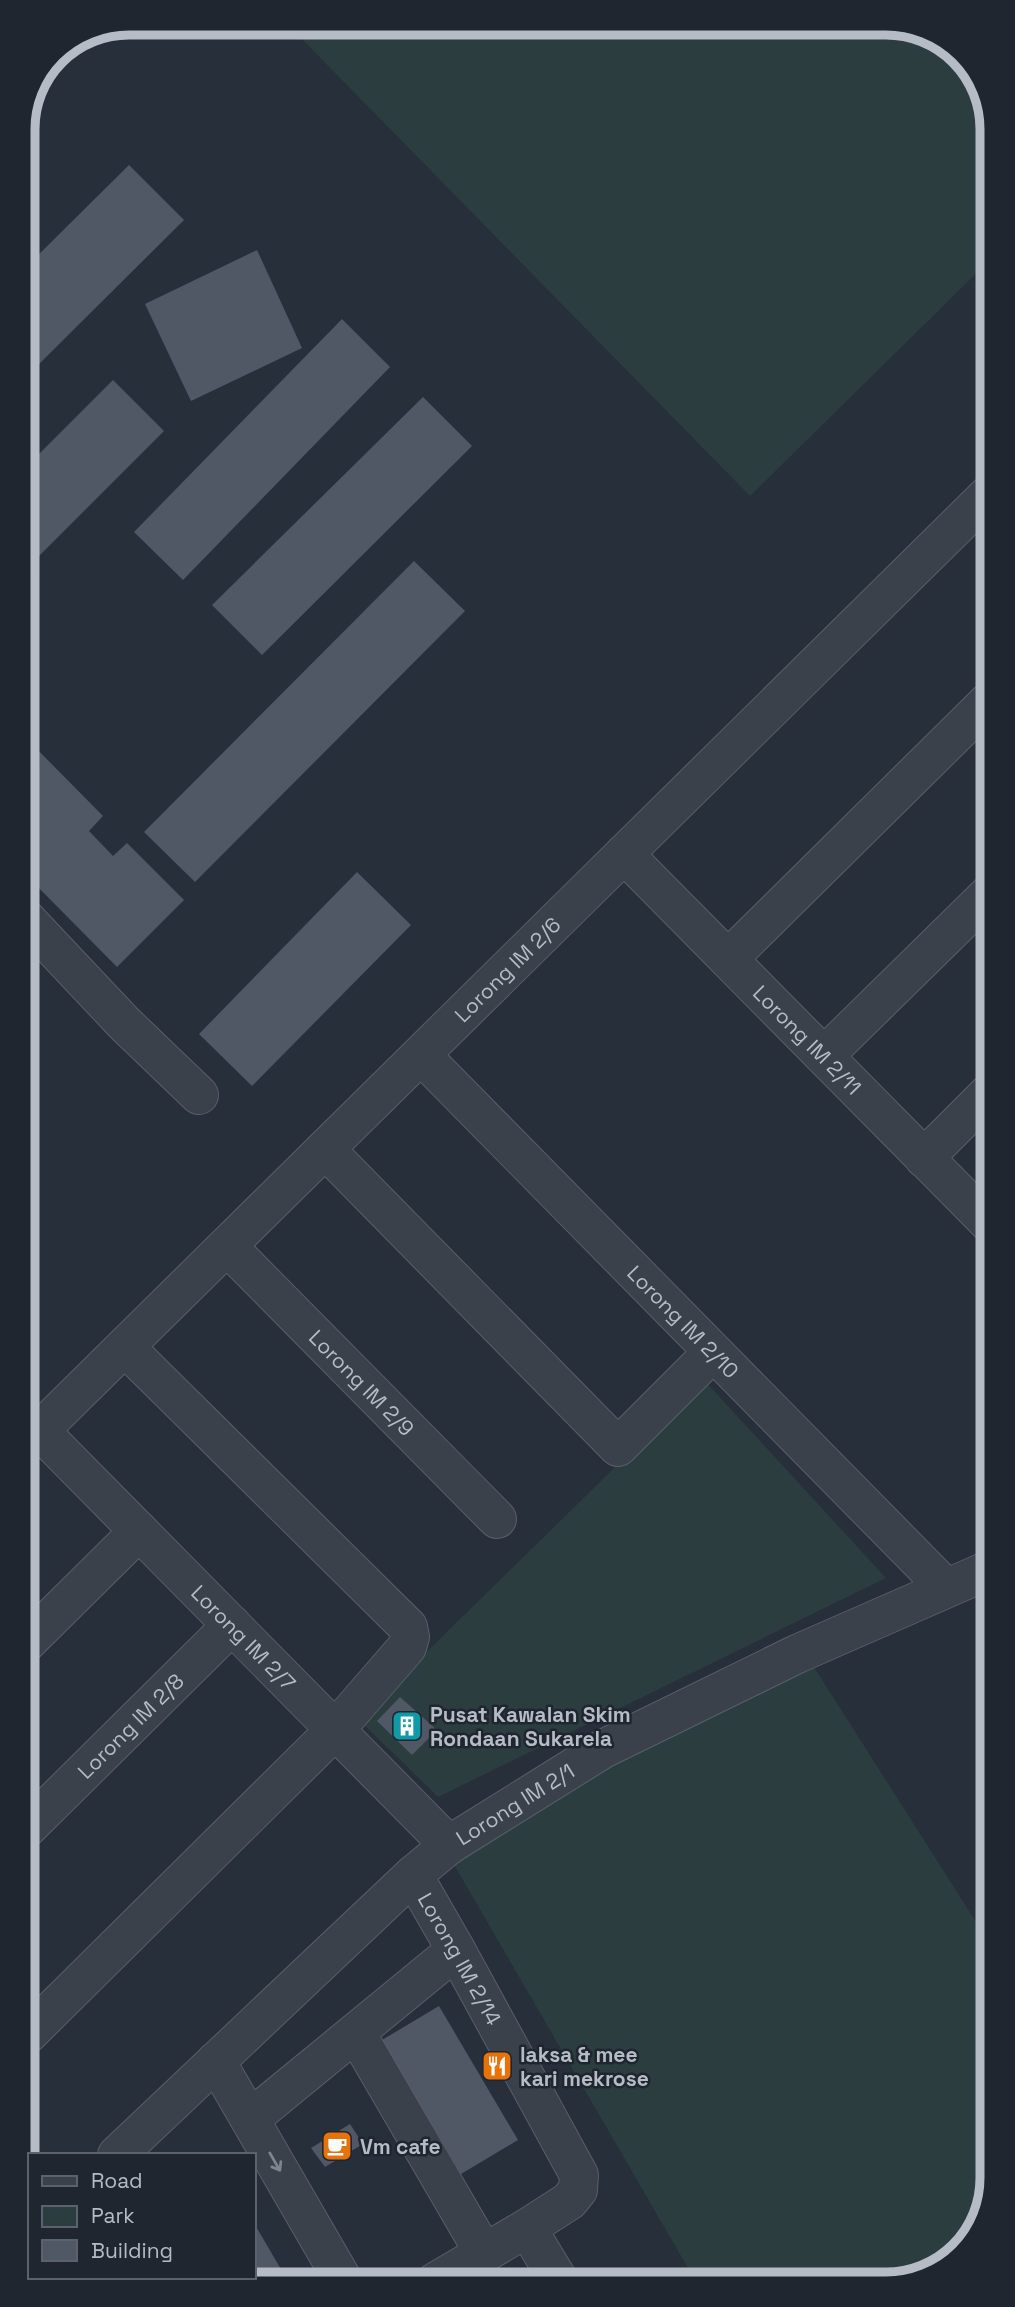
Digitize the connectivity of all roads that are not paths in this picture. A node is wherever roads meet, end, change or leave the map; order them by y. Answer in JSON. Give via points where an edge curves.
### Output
{"nodes":[{"id":1,"x":980,"y":503,"type":"edge"},
{"id":2,"x":980,"y":710,"type":"edge"},
{"id":3,"x":624,"y":854,"type":"junction"},
{"id":4,"x":980,"y":903,"type":"edge"},
{"id":5,"x":35,"y":929,"type":"edge"},
{"id":6,"x":728,"y":959,"type":"junction"},
{"id":7,"x":421,"y":1055,"type":"junction"},
{"id":8,"x":824,"y":1056,"type":"junction"},
{"id":9,"x":199,"y":1095,"type":"dead end"},
{"id":10,"x":980,"y":1102,"type":"edge"},
{"id":11,"x":325,"y":1149,"type":"junction"},
{"id":12,"x":923,"y":1157,"type":"junction"},
{"id":13,"x":980,"y":1214,"type":"edge"},
{"id":14,"x":227,"y":1246,"type":"junction"},
{"id":15,"x":125,"y":1348,"type":"junction"},
{"id":16,"x":713,"y":1352,"type":"junction"},
{"id":17,"x":35,"y":1436,"type":"edge"},
{"id":18,"x":35,"y":1440,"type":"edge"},
{"id":19,"x":497,"y":1519,"type":"dead end"},
{"id":20,"x":139,"y":1531,"type":"junction"},
{"id":21,"x":980,"y":1573,"type":"edge"},
{"id":22,"x":946,"y":1588,"type":"junction"},
{"id":23,"x":232,"y":1625,"type":"junction"},
{"id":24,"x":35,"y":1634,"type":"edge"},
{"id":25,"x":335,"y":1730,"type":"junction"},
{"id":26,"x":35,"y":1819,"type":"edge"},
{"id":27,"x":449,"y":1845,"type":"junction"},
{"id":28,"x":413,"y":1875,"type":"junction"},
{"id":29,"x":456,"y":1950,"type":"junction"},
{"id":30,"x":35,"y":2027,"type":"edge"},
{"id":31,"x":356,"y":2033,"type":"junction"},
{"id":32,"x":216,"y":2061,"type":"junction"},
{"id":33,"x":250,"y":2119,"type":"junction"},
{"id":34,"x":119,"y":2153,"type":"edge"},
{"id":35,"x":527,"y":2228,"type":"junction"},
{"id":36,"x":484,"y":2253,"type":"junction"},
{"id":37,"x":338,"y":2272,"type":"edge"},
{"id":38,"x":453,"y":2272,"type":"edge"},
{"id":39,"x":554,"y":2272,"type":"edge"}],
"edges":[{"from":1,"to":3,"type":"street","name":"Lorong IM 2/6"},
{"from":2,"to":6,"type":"street"},
{"from":3,"to":6,"type":"street","name":"Lorong IM 2/11"},
{"from":3,"to":7,"type":"street","name":"Lorong IM 2/6"},
{"from":4,"to":8,"type":"street"},
{"from":5,"to":9,"type":"street"},
{"from":6,"to":8,"type":"street","name":"Lorong IM 2/11"},
{"from":7,"to":11,"type":"street","name":"Lorong IM 2/6"},
{"from":7,"to":16,"type":"street","name":"Lorong IM 2/10"},
{"from":8,"to":12,"type":"street","name":"Lorong IM 2/11"},
{"from":10,"to":12,"type":"street"},
{"from":11,"to":14,"type":"street","name":"Lorong IM 2/6"},
{"from":11,"to":16,"type":"street","via":[[618,1447]]},
{"from":12,"to":13,"type":"street","name":"Lorong IM 2/11"},
{"from":14,"to":15,"type":"street","name":"Lorong IM 2/6"},
{"from":14,"to":19,"type":"street","name":"Lorong IM 2/9"},
{"from":15,"to":17,"type":"street","name":"Lorong IM 2/6"},
{"from":15,"to":25,"type":"street","via":[[408,1628],[407,1647]]},
{"from":16,"to":22,"type":"street","name":"Lorong IM 2/10"},
{"from":18,"to":20,"type":"street","name":"Lorong IM 2/7"},
{"from":20,"to":23,"type":"street","name":"Lorong IM 2/7"},
{"from":20,"to":24,"type":"street"},
{"from":21,"to":22,"type":"street","name":"Lorong IM 2/1"},
{"from":22,"to":27,"type":"street","name":"Lorong IM 2/1","via":[[797,1654],[603,1749]]},
{"from":23,"to":25,"type":"street","name":"Lorong IM 2/7"},
{"from":23,"to":26,"type":"street","name":"Lorong IM 2/8"},
{"from":25,"to":27,"type":"street","name":"Lorong IM 2/7"},
{"from":25,"to":30,"type":"street"},
{"from":27,"to":28,"type":"street","name":"Lorong IM 2/1"},
{"from":28,"to":29,"type":"street","name":"Lorong IM 2/14"},
{"from":28,"to":32,"type":"street","name":"Lorong IM 2/1"},
{"from":29,"to":31,"type":"street"},
{"from":29,"to":35,"type":"street","name":"Lorong IM 2/14","via":[[579,2175],[578,2190],[569,2201]]},
{"from":31,"to":33,"type":"street"},
{"from":31,"to":36,"type":"street"},
{"from":32,"to":33,"type":"street"},
{"from":32,"to":34,"type":"street","name":"Lorong IM 2/1"},
{"from":33,"to":37,"type":"street","one_way":true},
{"from":35,"to":36,"type":"street","name":"Lorong IM 2/14"},
{"from":35,"to":39,"type":"street"},
{"from":36,"to":38,"type":"street","name":"Lorong IM 2/14"}]}
